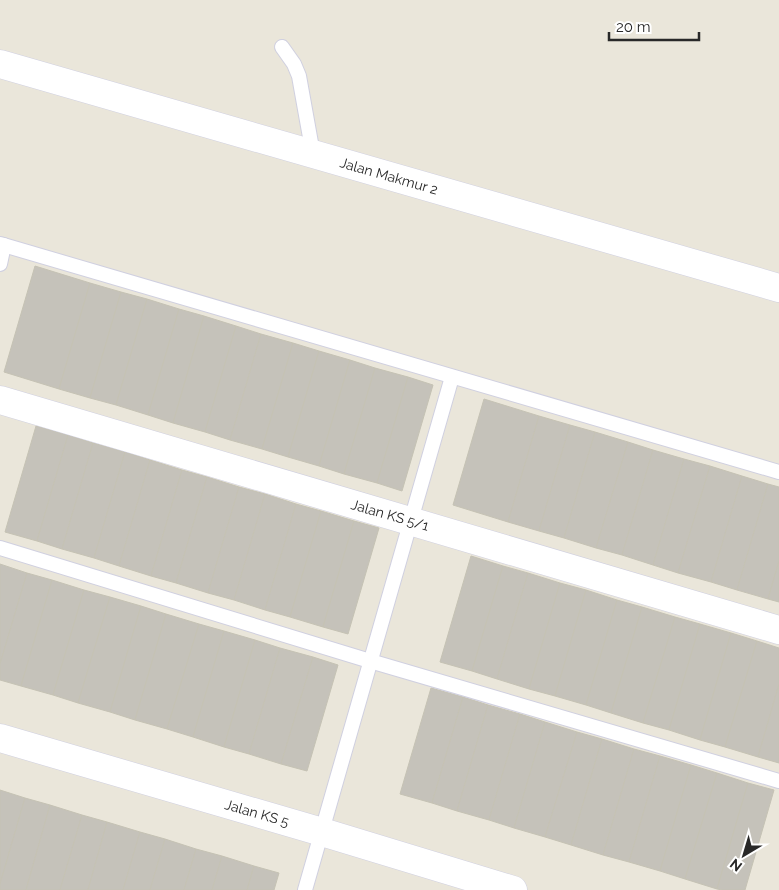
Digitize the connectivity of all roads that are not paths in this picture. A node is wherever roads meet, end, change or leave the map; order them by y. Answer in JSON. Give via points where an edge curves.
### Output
{"nodes":[{"id":1,"x":282,"y":47,"type":"dead end"},
{"id":2,"x":0,"y":64,"type":"edge"},
{"id":3,"x":313,"y":154,"type":"junction"},
{"id":4,"x":2,"y":245,"type":"edge"},
{"id":5,"x":0,"y":264,"type":"edge"},
{"id":6,"x":779,"y":288,"type":"edge"},
{"id":7,"x":452,"y":376,"type":"junction"},
{"id":8,"x":0,"y":400,"type":"edge"},
{"id":9,"x":779,"y":472,"type":"edge"},
{"id":10,"x":410,"y":521,"type":"junction"},
{"id":11,"x":0,"y":548,"type":"edge"},
{"id":12,"x":779,"y":630,"type":"edge"},
{"id":13,"x":370,"y":661,"type":"junction"},
{"id":14,"x":0,"y":738,"type":"edge"},
{"id":15,"x":779,"y":780,"type":"edge"},
{"id":16,"x":322,"y":832,"type":"junction"},
{"id":17,"x":305,"y":890,"type":"edge"},
{"id":18,"x":513,"y":890,"type":"edge"}],
"edges":[{"from":1,"to":3,"type":"lane","via":[[299,76]]},
{"from":2,"to":3,"type":"street","name":"Jalan Makmur 2"},
{"from":3,"to":6,"type":"street","name":"Jalan Makmur 2"},
{"from":4,"to":5,"type":"lane"},
{"from":4,"to":7,"type":"lane"},
{"from":7,"to":9,"type":"lane"},
{"from":7,"to":10,"type":"lane"},
{"from":8,"to":10,"type":"street","name":"Jalan KS 5/1"},
{"from":10,"to":12,"type":"street","name":"Jalan KS 5/1"},
{"from":10,"to":13,"type":"lane"},
{"from":11,"to":13,"type":"lane"},
{"from":13,"to":15,"type":"lane"},
{"from":13,"to":16,"type":"lane"},
{"from":14,"to":16,"type":"street","name":"Jalan KS 5"},
{"from":16,"to":17,"type":"lane"},
{"from":16,"to":18,"type":"street","name":"Jalan KS 5"}]}
